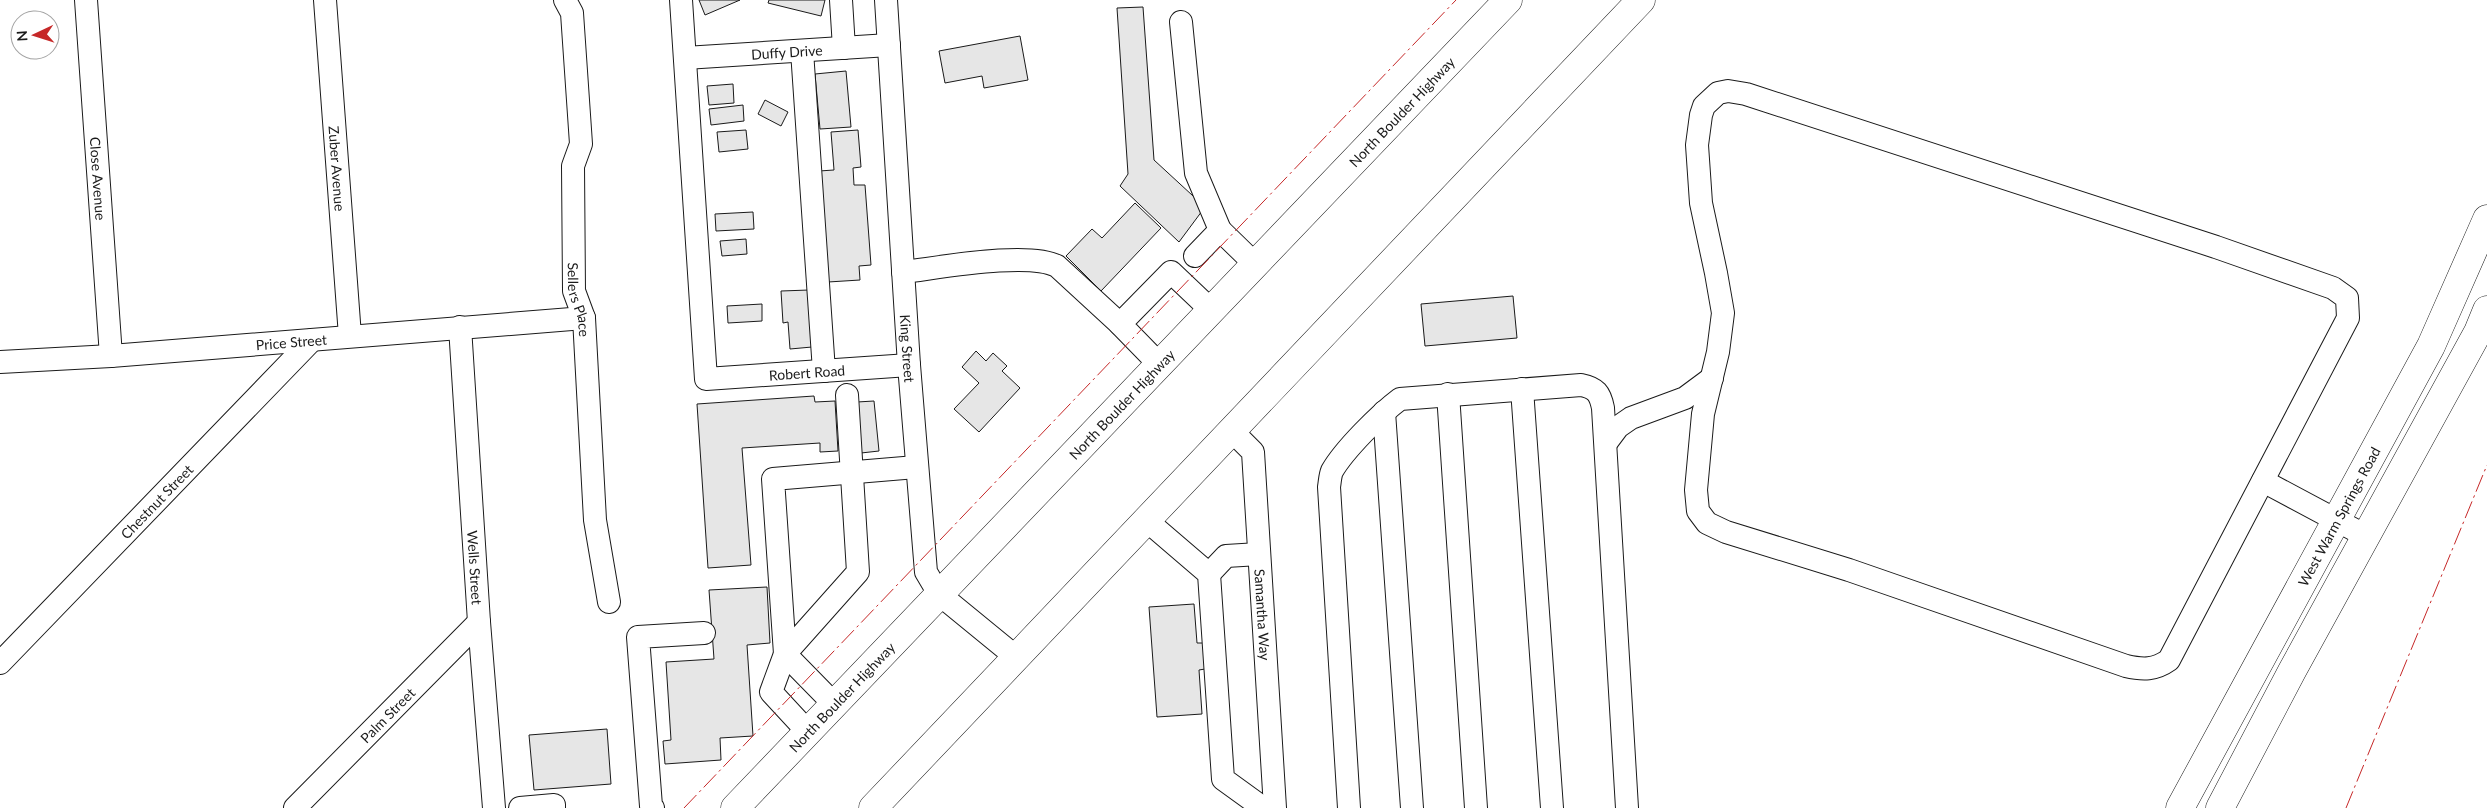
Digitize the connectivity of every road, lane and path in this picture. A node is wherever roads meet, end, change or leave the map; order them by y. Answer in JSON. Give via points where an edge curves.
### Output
{"nodes":[{"id":1,"x":86,"y":0,"type":"edge"},
{"id":2,"x":325,"y":0,"type":"edge"},
{"id":3,"x":565,"y":0,"type":"edge"},
{"id":4,"x":681,"y":0,"type":"edge"},
{"id":5,"x":841,"y":0,"type":"edge"},
{"id":6,"x":886,"y":0,"type":"edge"},
{"id":7,"x":1508,"y":0,"type":"edge"},
{"id":8,"x":1641,"y":0,"type":"edge"},
{"id":9,"x":1181,"y":22,"type":"dead end"},
{"id":10,"x":889,"y":45,"type":"junction"},
{"id":11,"x":844,"y":48,"type":"junction"},
{"id":12,"x":802,"y":51,"type":"junction"},
{"id":13,"x":685,"y":58,"type":"junction"},
{"id":14,"x":2487,"y":219,"type":"edge"},
{"id":15,"x":1220,"y":230,"type":"junction"},
{"id":16,"x":1196,"y":256,"type":"dead end"},
{"id":17,"x":1255,"y":264,"type":"junction"},
{"id":18,"x":903,"y":272,"type":"junction"},
{"id":19,"x":1211,"y":310,"type":"junction"},
{"id":20,"x":2487,"y":310,"type":"edge"},
{"id":21,"x":584,"y":318,"type":"junction"},
{"id":22,"x":1120,"y":324,"type":"junction"},
{"id":23,"x":460,"y":327,"type":"junction"},
{"id":24,"x":350,"y":336,"type":"junction"},
{"id":25,"x":312,"y":340,"type":"junction"},
{"id":26,"x":111,"y":356,"type":"junction"},
{"id":27,"x":0,"y":362,"type":"edge"},
{"id":28,"x":1159,"y":364,"type":"junction"},
{"id":29,"x":909,"y":365,"type":"junction"},
{"id":30,"x":824,"y":371,"type":"junction"},
{"id":31,"x":1712,"y":378,"type":"junction"},
{"id":32,"x":1522,"y":389,"type":"junction"},
{"id":33,"x":1448,"y":394,"type":"junction"},
{"id":34,"x":847,"y":395,"type":"dead end"},
{"id":35,"x":1384,"y":412,"type":"junction"},
{"id":36,"x":1231,"y":430,"type":"junction"},
{"id":37,"x":1606,"y":443,"type":"junction"},
{"id":38,"x":916,"y":468,"type":"junction"},
{"id":39,"x":853,"y":473,"type":"junction"},
{"id":40,"x":2262,"y":480,"type":"junction"},
{"id":41,"x":2336,"y":519,"type":"junction"},
{"id":42,"x":1146,"y":520,"type":"junction"},
{"id":43,"x":2366,"y":536,"type":"junction"},
{"id":44,"x":1259,"y":554,"type":"junction"},
{"id":45,"x":1210,"y":574,"type":"junction"},
{"id":46,"x":939,"y":594,"type":"junction"},
{"id":47,"x":609,"y":602,"type":"dead end"},
{"id":48,"x":479,"y":622,"type":"junction"},
{"id":49,"x":704,"y":633,"type":"dead end"},
{"id":50,"x":785,"y":654,"type":"junction"},
{"id":51,"x":1016,"y":656,"type":"junction"},
{"id":52,"x":0,"y":663,"type":"edge"},
{"id":53,"x":834,"y":704,"type":"junction"},
{"id":54,"x":808,"y":732,"type":"junction"},
{"id":55,"x":295,"y":808,"type":"edge"},
{"id":56,"x":494,"y":808,"type":"edge"},
{"id":57,"x":520,"y":808,"type":"edge"},
{"id":58,"x":554,"y":808,"type":"edge"},
{"id":59,"x":653,"y":808,"type":"edge"},
{"id":60,"x":735,"y":808,"type":"edge"},
{"id":61,"x":873,"y":808,"type":"edge"},
{"id":62,"x":1263,"y":808,"type":"edge"},
{"id":63,"x":1275,"y":808,"type":"edge"},
{"id":64,"x":1350,"y":808,"type":"edge"},
{"id":65,"x":1412,"y":808,"type":"edge"},
{"id":66,"x":1476,"y":808,"type":"edge"},
{"id":67,"x":1552,"y":808,"type":"edge"},
{"id":68,"x":1627,"y":808,"type":"edge"},
{"id":69,"x":2180,"y":808,"type":"edge"},
{"id":70,"x":2220,"y":808,"type":"edge"}],
"edges":[{"from":1,"to":26,"type":"street","name":"Close Avenue"},
{"from":2,"to":24,"type":"street","name":"Zuber Avenue"},
{"from":3,"to":21,"type":"street","name":"Sellers Place","via":[[572,12],[581,144],[573,166],[574,291]]},
{"from":4,"to":13,"type":"street"},
{"from":5,"to":11,"type":"street"},
{"from":6,"to":10,"type":"street","name":"King Street"},
{"from":7,"to":17,"type":"main road","name":"North Boulder Highway"},
{"from":8,"to":36,"type":"main road"},
{"from":9,"to":15,"type":"street","via":[[1196,173]]},
{"from":10,"to":11,"type":"street","name":"Duffy Drive"},
{"from":10,"to":18,"type":"street","name":"King Street"},
{"from":11,"to":12,"type":"street","name":"Duffy Drive"},
{"from":12,"to":13,"type":"street","name":"Duffy Drive"},
{"from":12,"to":30,"type":"street"},
{"from":13,"to":30,"type":"street","name":"Robert Road","via":[[706,379]]},
{"from":14,"to":41,"type":"main road","name":"West Warm Springs Road","via":[[2431,346]]},
{"from":15,"to":16,"type":"street"},
{"from":15,"to":17,"type":"street"},
{"from":17,"to":19,"type":"main road","name":"North Boulder Highway"},
{"from":18,"to":22,"type":"street","via":[[1026,259],[1047,261]]},
{"from":18,"to":29,"type":"street","name":"King Street"},
{"from":19,"to":22,"type":"street","via":[[1170,272]]},
{"from":19,"to":28,"type":"main road","name":"North Boulder Highway"},
{"from":20,"to":43,"type":"main road"},
{"from":21,"to":23,"type":"street","name":"Price Street"},
{"from":21,"to":47,"type":"street","name":"Sellers Place","via":[[595,520]]},
{"from":22,"to":28,"type":"street"},
{"from":23,"to":24,"type":"street","name":"Price Street"},
{"from":23,"to":48,"type":"street","name":"Wells Street"},
{"from":24,"to":25,"type":"street","name":"Price Street"},
{"from":25,"to":26,"type":"street","name":"Price Street"},
{"from":25,"to":52,"type":"street","name":"Chestnut Street"},
{"from":26,"to":27,"type":"street","name":"Price Street"},
{"from":28,"to":46,"type":"main road","name":"North Boulder Highway"},
{"from":29,"to":30,"type":"street","name":"Robert Road"},
{"from":29,"to":38,"type":"street","name":"King Street"},
{"from":31,"to":37,"type":"street","via":[[1685,398],[1631,418],[1618,427]]},
{"from":31,"to":40,"type":"street","via":[[1703,414],[1696,490],[1698,511],[1707,523],[2138,668],[2160,666],[2170,660]]},
{"from":31,"to":40,"type":"street","via":[[1723,313],[1701,203],[1697,145],[1704,106],[1718,93],[1728,91],[1793,109],[2207,244],[2341,293],[2346,298],[2348,318]]},
{"from":32,"to":33,"type":"street"},
{"from":32,"to":37,"type":"street","via":[[1581,384],[1593,387],[1601,396]]},
{"from":32,"to":67,"type":"street"},
{"from":33,"to":35,"type":"street","via":[[1400,399]]},
{"from":33,"to":66,"type":"street"},
{"from":34,"to":39,"type":"street"},
{"from":35,"to":64,"type":"street","via":[[1338,462],[1329,486]]},
{"from":35,"to":65,"type":"street"},
{"from":36,"to":42,"type":"main road"},
{"from":36,"to":44,"type":"street","name":"Samantha Way","via":[[1253,452]]},
{"from":37,"to":68,"type":"street"},
{"from":38,"to":39,"type":"street"},
{"from":38,"to":46,"type":"street","name":"King Street","via":[[926,572]]},
{"from":39,"to":50,"type":"street","via":[[858,572]]},
{"from":39,"to":50,"type":"street","via":[[773,480]]},
{"from":40,"to":41,"type":"street"},
{"from":41,"to":43,"type":"street"},
{"from":41,"to":69,"type":"main road","name":"West Warm Springs Road"},
{"from":42,"to":45,"type":"street"},
{"from":42,"to":51,"type":"main road"},
{"from":43,"to":70,"type":"main road"},
{"from":44,"to":45,"type":"street","via":[[1226,556]]},
{"from":44,"to":63,"type":"street","name":"Samantha Way"},
{"from":45,"to":62,"type":"street","via":[[1223,779]]},
{"from":46,"to":51,"type":"street","name":"King Street"},
{"from":46,"to":53,"type":"main road","name":"North Boulder Highway"},
{"from":48,"to":55,"type":"street","name":"Palm Street"},
{"from":48,"to":56,"type":"street","name":"Wells Street"},
{"from":49,"to":59,"type":"street","via":[[638,637]]},
{"from":50,"to":53,"type":"street"},
{"from":50,"to":54,"type":"street","via":[[771,692]]},
{"from":51,"to":61,"type":"main road"},
{"from":53,"to":54,"type":"main road","name":"North Boulder Highway"},
{"from":54,"to":60,"type":"main road","name":"North Boulder Highway"},
{"from":57,"to":58,"type":"street","via":[[554,805]]}]}
